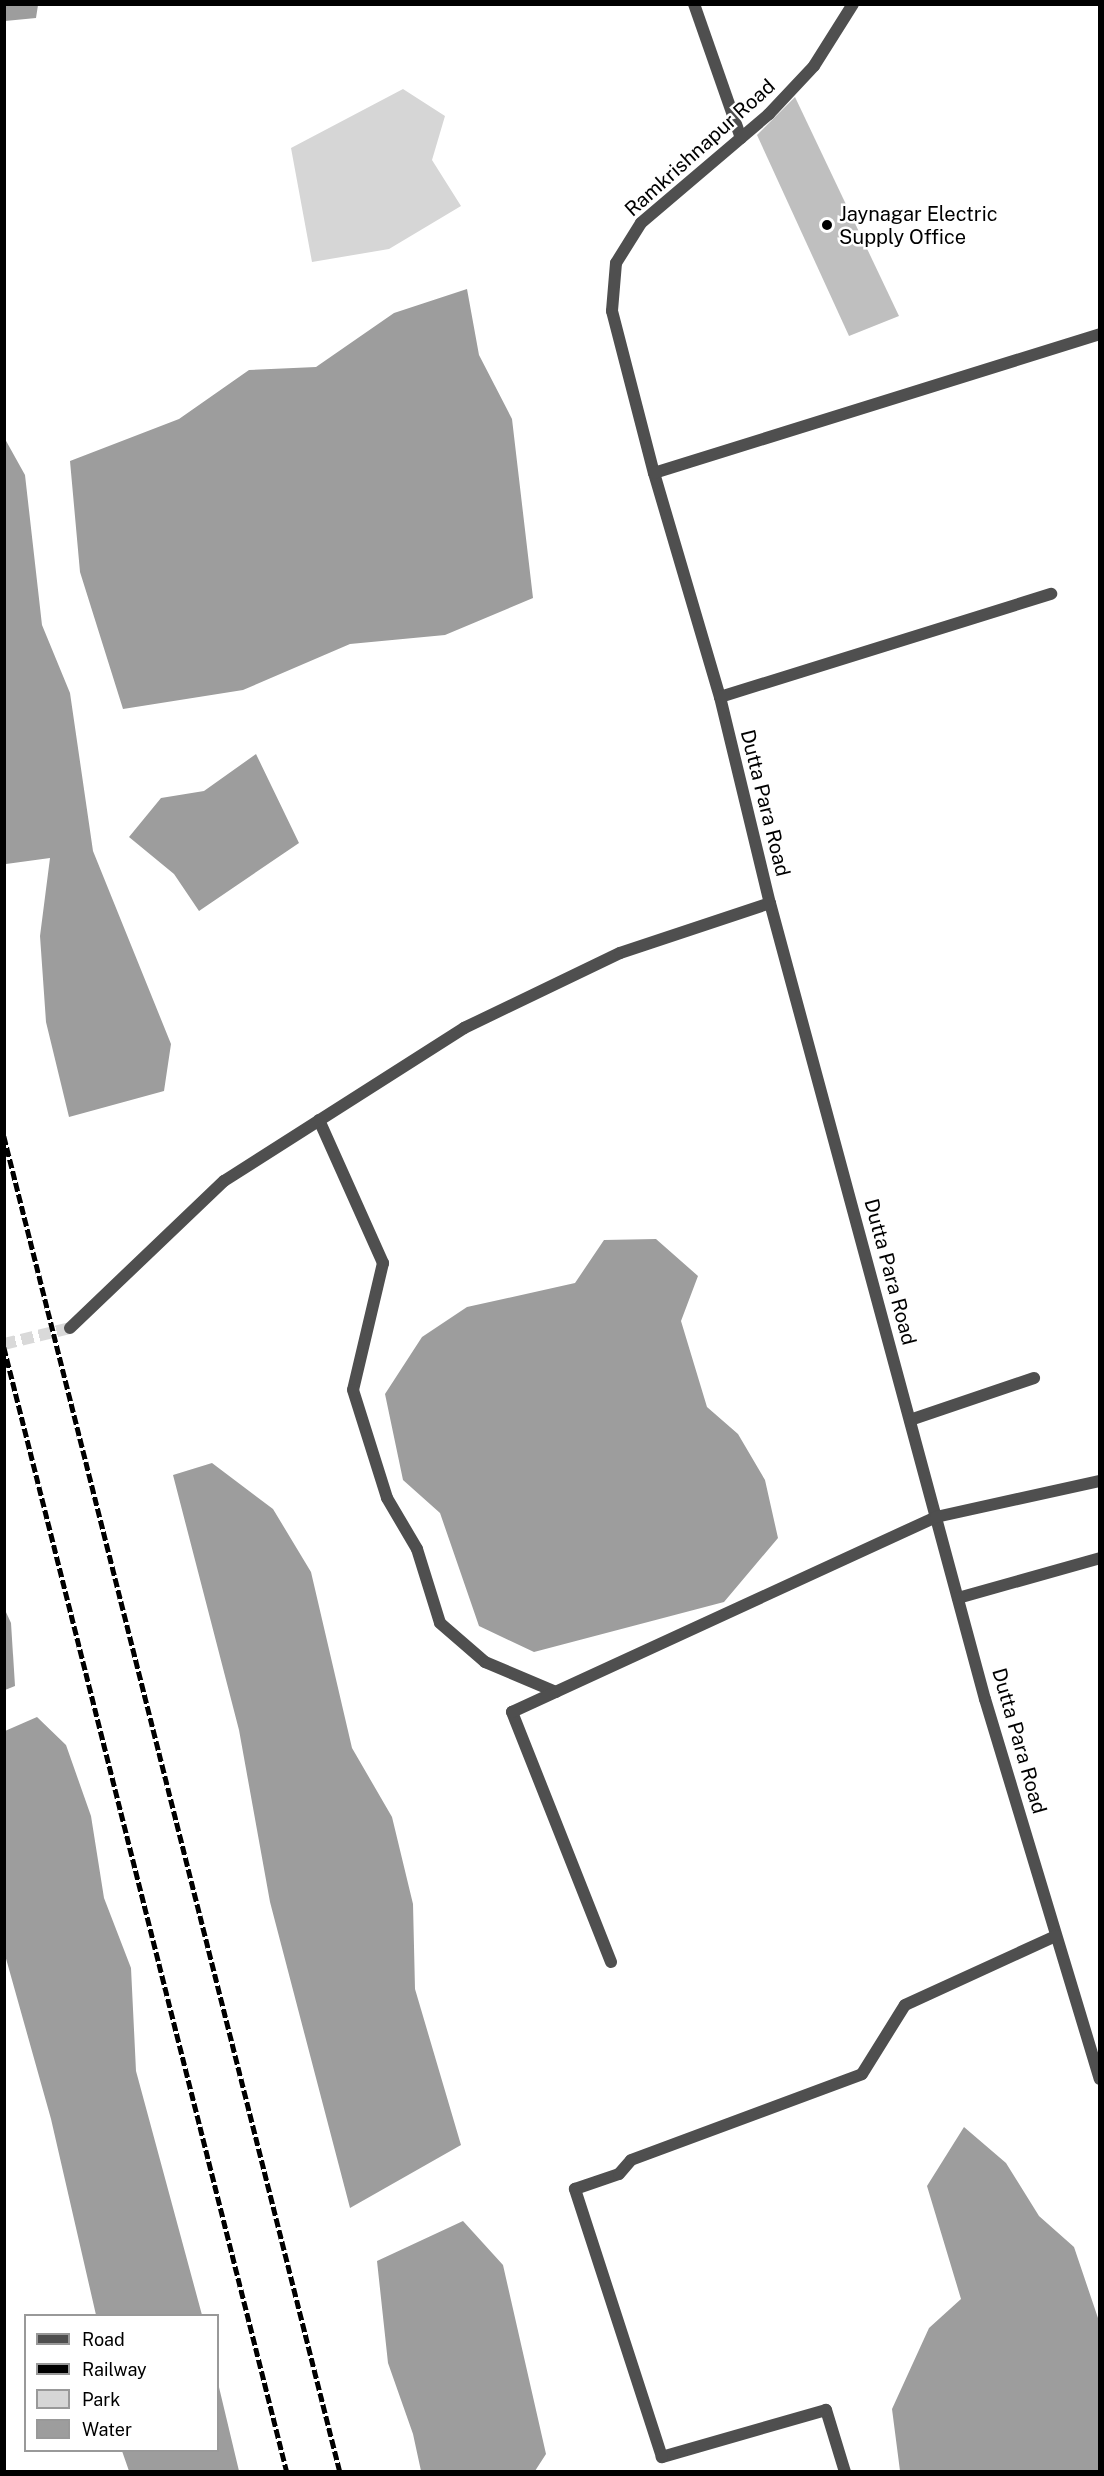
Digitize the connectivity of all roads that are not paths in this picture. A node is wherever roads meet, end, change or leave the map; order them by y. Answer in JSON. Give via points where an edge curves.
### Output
{"nodes":[{"id":1,"x":694,"y":4,"type":"edge"},
{"id":2,"x":852,"y":4,"type":"edge"},
{"id":3,"x":741,"y":138,"type":"junction"},
{"id":4,"x":1100,"y":334,"type":"edge"},
{"id":5,"x":654,"y":473,"type":"junction"},
{"id":6,"x":1051,"y":594,"type":"dead end"},
{"id":7,"x":720,"y":697,"type":"junction"},
{"id":8,"x":770,"y":903,"type":"junction"},
{"id":9,"x":319,"y":1120,"type":"junction"},
{"id":10,"x":70,"y":1328,"type":"tunnel mouth"},
{"id":11,"x":1034,"y":1378,"type":"dead end"},
{"id":12,"x":910,"y":1420,"type":"junction"},
{"id":13,"x":1100,"y":1482,"type":"edge"},
{"id":14,"x":936,"y":1517,"type":"junction"},
{"id":15,"x":1100,"y":1558,"type":"edge"},
{"id":16,"x":958,"y":1598,"type":"junction"},
{"id":17,"x":556,"y":1692,"type":"junction"},
{"id":18,"x":1056,"y":1936,"type":"junction"},
{"id":19,"x":611,"y":1962,"type":"dead end"},
{"id":20,"x":1095,"y":2051,"type":"edge"},
{"id":21,"x":1100,"y":2079,"type":"edge"},
{"id":22,"x":845,"y":2472,"type":"edge"}],
"edges":[{"from":1,"to":3,"type":"street"},
{"from":2,"to":3,"type":"street","name":"Ramkrishnapur Road","via":[[814,66]]},
{"from":3,"to":5,"type":"street","name":"Ramkrishnapur Road","via":[[641,223],[616,263],[612,311]]},
{"from":4,"to":5,"type":"street"},
{"from":5,"to":7,"type":"street","name":"Dutta Para Road"},
{"from":6,"to":7,"type":"street"},
{"from":7,"to":8,"type":"street","name":"Dutta Para Road"},
{"from":8,"to":9,"type":"street","via":[[620,953],[544,988],[464,1028]]},
{"from":8,"to":12,"type":"street","name":"Dutta Para Road"},
{"from":9,"to":10,"type":"street","via":[[224,1181]]},
{"from":9,"to":17,"type":"street","via":[[383,1263],[353,1390],[387,1498],[417,1549],[440,1623],[484,1662]]},
{"from":11,"to":12,"type":"street"},
{"from":12,"to":14,"type":"street","name":"Dutta Para Road"},
{"from":13,"to":14,"type":"street"},
{"from":14,"to":16,"type":"street","name":"Dutta Para Road"},
{"from":14,"to":17,"type":"street"},
{"from":15,"to":16,"type":"street"},
{"from":16,"to":18,"type":"street","name":"Dutta Para Road"},
{"from":17,"to":19,"type":"street","via":[[512,1712]]},
{"from":18,"to":20,"type":"street","name":"Dutta Para Road"},
{"from":18,"to":22,"type":"street","via":[[905,2005],[862,2074],[631,2160],[619,2174],[576,2189],[662,2457],[826,2410]]},
{"from":20,"to":21,"type":"street","name":"Dutta Para Road"}]}
